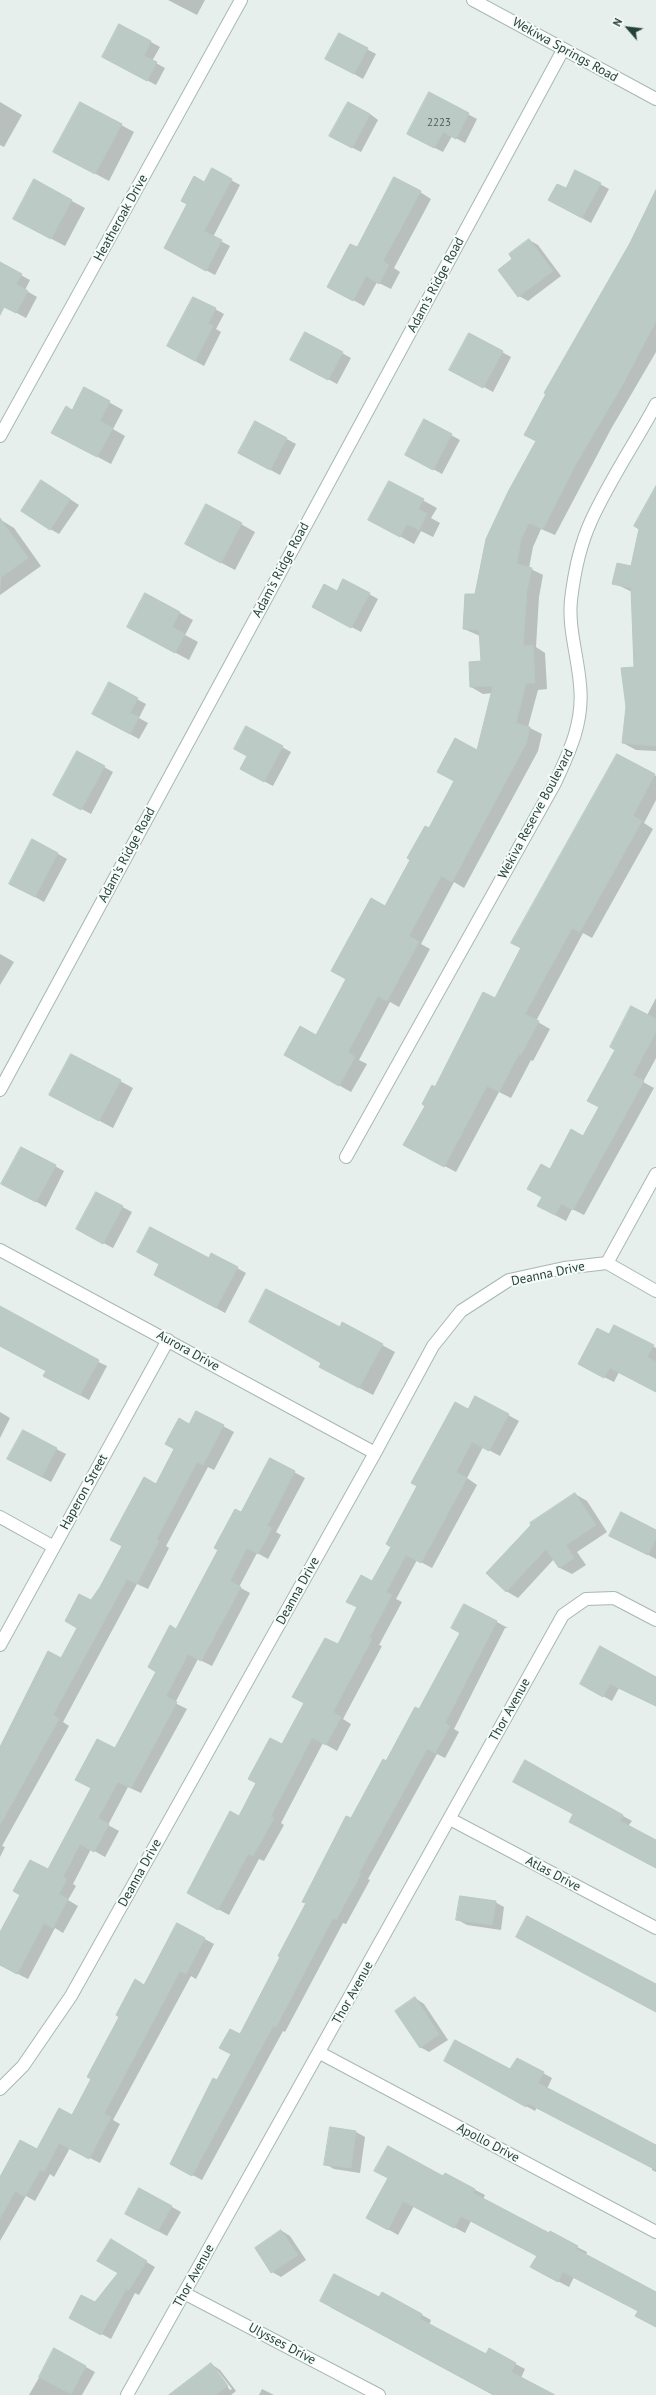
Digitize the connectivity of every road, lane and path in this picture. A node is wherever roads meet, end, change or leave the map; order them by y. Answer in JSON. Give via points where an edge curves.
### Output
{"nodes":[{"id":1,"x":241,"y":0,"type":"edge"},
{"id":2,"x":473,"y":0,"type":"edge"},
{"id":3,"x":563,"y":50,"type":"junction"},
{"id":4,"x":656,"y":99,"type":"edge"},
{"id":5,"x":656,"y":404,"type":"edge"},
{"id":6,"x":0,"y":436,"type":"edge"},
{"id":7,"x":0,"y":1090,"type":"edge"},
{"id":8,"x":346,"y":1157,"type":"dead end"},
{"id":9,"x":656,"y":1174,"type":"edge"},
{"id":10,"x":0,"y":1250,"type":"edge"},
{"id":11,"x":607,"y":1263,"type":"junction"},
{"id":12,"x":656,"y":1291,"type":"edge"},
{"id":13,"x":168,"y":1340,"type":"junction"},
{"id":14,"x":375,"y":1453,"type":"junction"},
{"id":15,"x":0,"y":1517,"type":"edge"},
{"id":16,"x":54,"y":1547,"type":"junction"},
{"id":17,"x":656,"y":1620,"type":"edge"},
{"id":18,"x":0,"y":1645,"type":"edge"},
{"id":19,"x":450,"y":1819,"type":"junction"},
{"id":20,"x":656,"y":1928,"type":"edge"},
{"id":21,"x":320,"y":2053,"type":"junction"},
{"id":22,"x":0,"y":2089,"type":"edge"},
{"id":23,"x":656,"y":2232,"type":"edge"},
{"id":24,"x":184,"y":2293,"type":"junction"},
{"id":25,"x":127,"y":2395,"type":"edge"},
{"id":26,"x":379,"y":2395,"type":"edge"}],
"edges":[{"from":1,"to":6,"type":"street","name":"Heatheroak Drive"},
{"from":2,"to":3,"type":"street","name":"Wekiwa Springs Road"},
{"from":3,"to":4,"type":"street","name":"Wekiwa Springs Road"},
{"from":3,"to":7,"type":"street","name":"Adam's Ridge Road"},
{"from":5,"to":8,"type":"street","name":"Wekiva Reserve Boulevard","via":[[591,521],[577,563],[571,602],[574,646],[581,686],[580,718],[572,746],[555,783]]},
{"from":9,"to":11,"type":"street"},
{"from":10,"to":13,"type":"street","name":"Aurora Drive"},
{"from":11,"to":12,"type":"street"},
{"from":11,"to":14,"type":"street","name":"Deanna Drive","via":[[564,1268],[509,1280],[461,1311],[433,1346]]},
{"from":13,"to":14,"type":"street","name":"Aurora Drive"},
{"from":13,"to":16,"type":"street","name":"Haperon Street"},
{"from":14,"to":22,"type":"street","name":"Deanna Drive","via":[[71,1996],[23,2066]]},
{"from":15,"to":16,"type":"street"},
{"from":16,"to":18,"type":"street","name":"Haperon Street"},
{"from":17,"to":19,"type":"street","name":"Thor Avenue","via":[[614,1598],[586,1599],[563,1615]]},
{"from":19,"to":20,"type":"street","name":"Atlas Drive"},
{"from":19,"to":21,"type":"street","name":"Thor Avenue"},
{"from":21,"to":23,"type":"street","name":"Apollo Drive"},
{"from":21,"to":24,"type":"street","name":"Thor Avenue"},
{"from":24,"to":25,"type":"street","name":"Thor Avenue"},
{"from":24,"to":26,"type":"street","name":"Ulysses Drive"}]}
